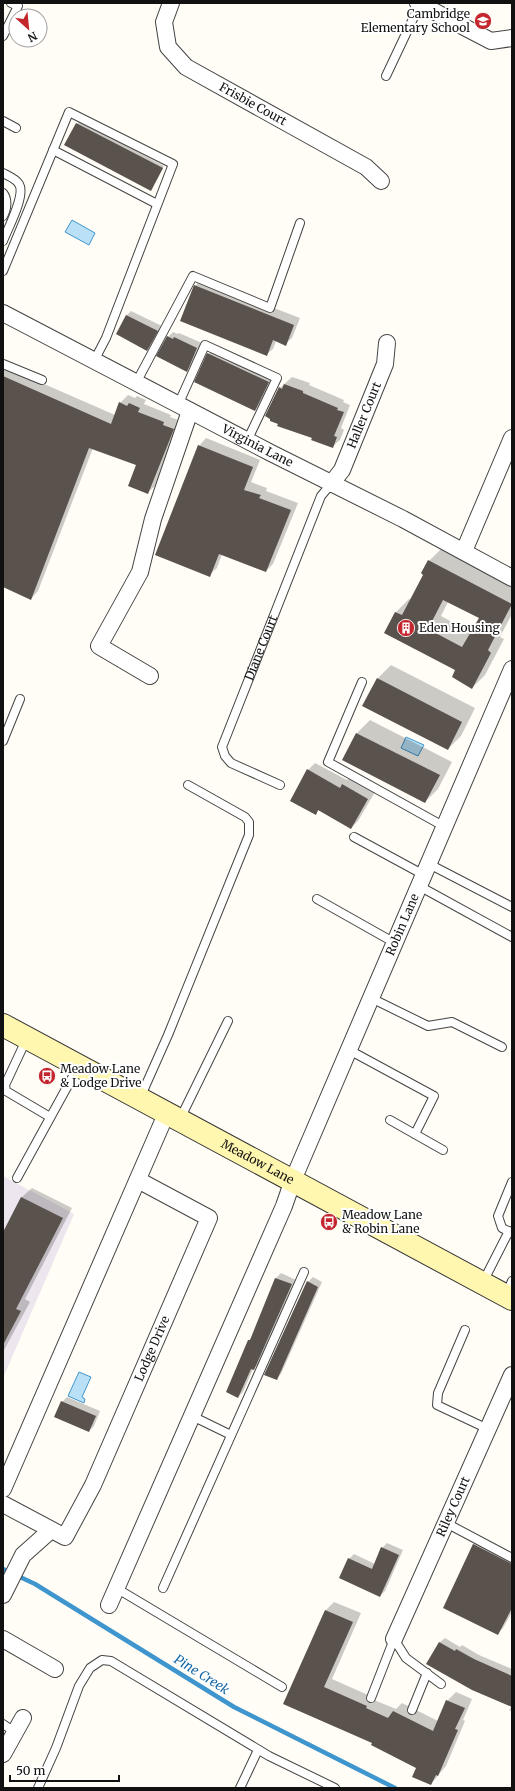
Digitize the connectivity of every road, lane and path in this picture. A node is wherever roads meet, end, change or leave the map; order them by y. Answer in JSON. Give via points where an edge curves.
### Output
{"nodes":[{"id":1,"x":11,"y":3,"type":"edge"},
{"id":2,"x":171,"y":3,"type":"edge"},
{"id":3,"x":419,"y":4,"type":"edge"},
{"id":4,"x":3,"y":36,"type":"edge"},
{"id":5,"x":512,"y":38,"type":"edge"},
{"id":6,"x":386,"y":76,"type":"dead end"},
{"id":7,"x":3,"y":121,"type":"edge"},
{"id":8,"x":16,"y":128,"type":"dead end"},
{"id":9,"x":53,"y":150,"type":"junction"},
{"id":10,"x":3,"y":173,"type":"edge"},
{"id":11,"x":381,"y":181,"type":"dead end"},
{"id":12,"x":3,"y":193,"type":"edge"},
{"id":13,"x":157,"y":204,"type":"junction"},
{"id":14,"x":3,"y":216,"type":"edge"},
{"id":15,"x":300,"y":223,"type":"dead end"},
{"id":16,"x":3,"y":241,"type":"edge"},
{"id":17,"x":3,"y":271,"type":"edge"},
{"id":18,"x":3,"y":313,"type":"edge"},
{"id":19,"x":387,"y":343,"type":"dead end"},
{"id":20,"x":94,"y":361,"type":"junction"},
{"id":21,"x":3,"y":364,"type":"edge"},
{"id":22,"x":42,"y":380,"type":"dead end"},
{"id":23,"x":136,"y":383,"type":"junction"},
{"id":24,"x":184,"y":408,"type":"junction"},
{"id":25,"x":512,"y":438,"type":"edge"},
{"id":26,"x":247,"y":441,"type":"junction"},
{"id":27,"x":330,"y":484,"type":"junction"},
{"id":28,"x":464,"y":551,"type":"junction"},
{"id":29,"x":512,"y":578,"type":"edge"},
{"id":30,"x":512,"y":670,"type":"edge"},
{"id":31,"x":150,"y":676,"type":"dead end"},
{"id":32,"x":362,"y":682,"type":"dead end"},
{"id":33,"x":20,"y":699,"type":"dead end"},
{"id":34,"x":3,"y":741,"type":"edge"},
{"id":35,"x":188,"y":785,"type":"dead end"},
{"id":36,"x":280,"y":785,"type":"dead end"},
{"id":37,"x":445,"y":827,"type":"junction"},
{"id":38,"x":354,"y":837,"type":"dead end"},
{"id":39,"x":424,"y":875,"type":"junction"},
{"id":40,"x":317,"y":899,"type":"dead end"},
{"id":41,"x":512,"y":907,"type":"edge"},
{"id":42,"x":512,"y":937,"type":"edge"},
{"id":43,"x":395,"y":943,"type":"junction"},
{"id":44,"x":371,"y":998,"type":"junction"},
{"id":45,"x":228,"y":1021,"type":"dead end"},
{"id":46,"x":3,"y":1025,"type":"edge"},
{"id":47,"x":27,"y":1037,"type":"junction"},
{"id":48,"x":502,"y":1047,"type":"dead end"},
{"id":49,"x":349,"y":1050,"type":"junction"},
{"id":50,"x":79,"y":1065,"type":"junction"},
{"id":51,"x":139,"y":1098,"type":"junction"},
{"id":52,"x":173,"y":1116,"type":"junction"},
{"id":53,"x":50,"y":1117,"type":"junction"},
{"id":54,"x":390,"y":1120,"type":"dead end"},
{"id":55,"x":415,"y":1134,"type":"junction"},
{"id":56,"x":443,"y":1150,"type":"dead end"},
{"id":57,"x":17,"y":1178,"type":"dead end"},
{"id":58,"x":138,"y":1180,"type":"junction"},
{"id":59,"x":293,"y":1180,"type":"junction"},
{"id":60,"x":512,"y":1182,"type":"edge"},
{"id":61,"x":510,"y":1232,"type":"edge"},
{"id":62,"x":304,"y":1272,"type":"dead end"},
{"id":63,"x":482,"y":1283,"type":"junction"},
{"id":64,"x":510,"y":1292,"type":"edge"},
{"id":65,"x":465,"y":1330,"type":"dead end"},
{"id":66,"x":512,"y":1375,"type":"edge"},
{"id":67,"x":192,"y":1416,"type":"junction"},
{"id":68,"x":488,"y":1429,"type":"junction"},
{"id":69,"x":231,"y":1435,"type":"junction"},
{"id":70,"x":3,"y":1489,"type":"edge"},
{"id":71,"x":3,"y":1504,"type":"edge"},
{"id":72,"x":446,"y":1523,"type":"junction"},
{"id":73,"x":51,"y":1530,"type":"junction"},
{"id":74,"x":512,"y":1558,"type":"edge"},
{"id":75,"x":116,"y":1588,"type":"junction"},
{"id":76,"x":164,"y":1588,"type":"dead end"},
{"id":77,"x":5,"y":1591,"type":"edge"},
{"id":78,"x":109,"y":1605,"type":"dead end"},
{"id":79,"x":3,"y":1639,"type":"edge"},
{"id":80,"x":394,"y":1639,"type":"junction"},
{"id":81,"x":56,"y":1669,"type":"dead end"},
{"id":82,"x":427,"y":1673,"type":"junction"},
{"id":83,"x":442,"y":1684,"type":"dead end"},
{"id":84,"x":282,"y":1687,"type":"dead end"},
{"id":85,"x":371,"y":1698,"type":"dead end"},
{"id":86,"x":412,"y":1710,"type":"dead end"},
{"id":87,"x":23,"y":1718,"type":"dead end"},
{"id":88,"x":9,"y":1728,"type":"edge"},
{"id":89,"x":258,"y":1750,"type":"junction"},
{"id":90,"x":3,"y":1754,"type":"edge"},
{"id":91,"x":38,"y":1788,"type":"edge"},
{"id":92,"x":240,"y":1788,"type":"edge"},
{"id":93,"x":335,"y":1788,"type":"edge"}],
"edges":[{"from":1,"to":4,"type":"lane","via":[[18,6]]},
{"from":2,"to":11,"type":"street","name":"Frisbie Court","via":[[164,22],[168,47],[186,67],[366,167]]},
{"from":3,"to":5,"type":"street","via":[[491,41]]},
{"from":3,"to":6,"type":"lane"},
{"from":7,"to":8,"type":"lane"},
{"from":9,"to":13,"type":"lane"},
{"from":9,"to":13,"type":"lane","via":[[69,112],[173,164]]},
{"from":9,"to":17,"type":"lane"},
{"from":10,"to":16,"type":"lane","via":[[13,178],[21,190],[20,199]]},
{"from":12,"to":14,"type":"lane","via":[[6,196],[6,203]]},
{"from":13,"to":20,"type":"lane","via":[[106,338]]},
{"from":15,"to":23,"type":"lane","via":[[270,308],[193,276]]},
{"from":18,"to":20,"type":"street","name":"Virginia Lane"},
{"from":19,"to":27,"type":"street","name":"Haller Court","via":[[385,364],[342,470]]},
{"from":20,"to":23,"type":"street","name":"Virginia Lane"},
{"from":21,"to":22,"type":"lane"},
{"from":23,"to":24,"type":"street","name":"Virginia Lane"},
{"from":24,"to":26,"type":"street","name":"Virginia Lane"},
{"from":24,"to":26,"type":"lane","via":[[205,345],[277,378]]},
{"from":24,"to":31,"type":"street","via":[[140,572],[99,646]]},
{"from":25,"to":28,"type":"street"},
{"from":26,"to":27,"type":"street","name":"Virginia Lane"},
{"from":27,"to":28,"type":"street","name":"Virginia Lane"},
{"from":27,"to":36,"type":"lane","name":"Diane Court","via":[[321,496],[222,747],[225,756],[231,762]]},
{"from":28,"to":29,"type":"street","name":"Virginia Lane"},
{"from":30,"to":37,"type":"street","name":"Robin Lane"},
{"from":32,"to":37,"type":"lane","via":[[328,762]]},
{"from":33,"to":34,"type":"lane"},
{"from":35,"to":51,"type":"lane","via":[[244,816],[249,822],[248,836],[171,1028]]},
{"from":37,"to":39,"type":"street","name":"Robin Lane"},
{"from":38,"to":39,"type":"lane"},
{"from":39,"to":41,"type":"lane"},
{"from":39,"to":42,"type":"lane"},
{"from":39,"to":43,"type":"street","name":"Robin Lane"},
{"from":40,"to":43,"type":"lane"},
{"from":43,"to":44,"type":"street","name":"Robin Lane"},
{"from":44,"to":48,"type":"lane","via":[[428,1026],[452,1022]]},
{"from":44,"to":49,"type":"street","name":"Robin Lane"},
{"from":45,"to":52,"type":"lane"},
{"from":46,"to":47,"type":"street","name":"Meadow Lane"},
{"from":47,"to":50,"type":"street","name":"Meadow Lane"},
{"from":47,"to":53,"type":"lane","via":[[5,1085],[6,1091]]},
{"from":49,"to":55,"type":"lane","via":[[434,1096]]},
{"from":49,"to":59,"type":"street","name":"Robin Lane"},
{"from":50,"to":51,"type":"street","name":"Meadow Lane"},
{"from":50,"to":53,"type":"lane"},
{"from":51,"to":52,"type":"street","name":"Meadow Lane"},
{"from":52,"to":58,"type":"street"},
{"from":52,"to":59,"type":"street","name":"Meadow Lane"},
{"from":53,"to":57,"type":"lane"},
{"from":54,"to":55,"type":"lane"},
{"from":55,"to":56,"type":"lane"},
{"from":58,"to":70,"type":"street"},
{"from":58,"to":73,"type":"street","name":"Lodge Drive","via":[[210,1218],[93,1485],[65,1537]]},
{"from":59,"to":63,"type":"street","name":"Meadow Lane"},
{"from":59,"to":67,"type":"street","name":"Robin Lane"},
{"from":60,"to":61,"type":"lane","via":[[498,1216],[502,1228]]},
{"from":61,"to":63,"type":"lane"},
{"from":62,"to":69,"type":"lane"},
{"from":63,"to":64,"type":"street","name":"Meadow Lane"},
{"from":65,"to":68,"type":"lane","via":[[438,1393],[437,1405]]},
{"from":66,"to":68,"type":"street","name":"Riley Court"},
{"from":67,"to":69,"type":"lane"},
{"from":67,"to":75,"type":"street","name":"Robin Lane"},
{"from":68,"to":72,"type":"street","name":"Riley Court"},
{"from":69,"to":76,"type":"lane"},
{"from":71,"to":73,"type":"street","name":"Lodge Drive"},
{"from":72,"to":74,"type":"lane"},
{"from":72,"to":80,"type":"street","name":"Riley Court"},
{"from":73,"to":77,"type":"street","via":[[22,1555]]},
{"from":75,"to":78,"type":"street","name":"Robin Lane"},
{"from":75,"to":84,"type":"lane"},
{"from":79,"to":81,"type":"street"},
{"from":80,"to":82,"type":"lane","via":[[406,1658]]},
{"from":80,"to":85,"type":"lane"},
{"from":82,"to":83,"type":"lane"},
{"from":82,"to":86,"type":"lane"},
{"from":87,"to":88,"type":"street"},
{"from":88,"to":90,"type":"street"},
{"from":89,"to":91,"type":"lane","via":[[111,1661],[102,1660],[90,1668],[79,1686]]},
{"from":89,"to":92,"type":"lane"},
{"from":89,"to":93,"type":"lane"}]}
